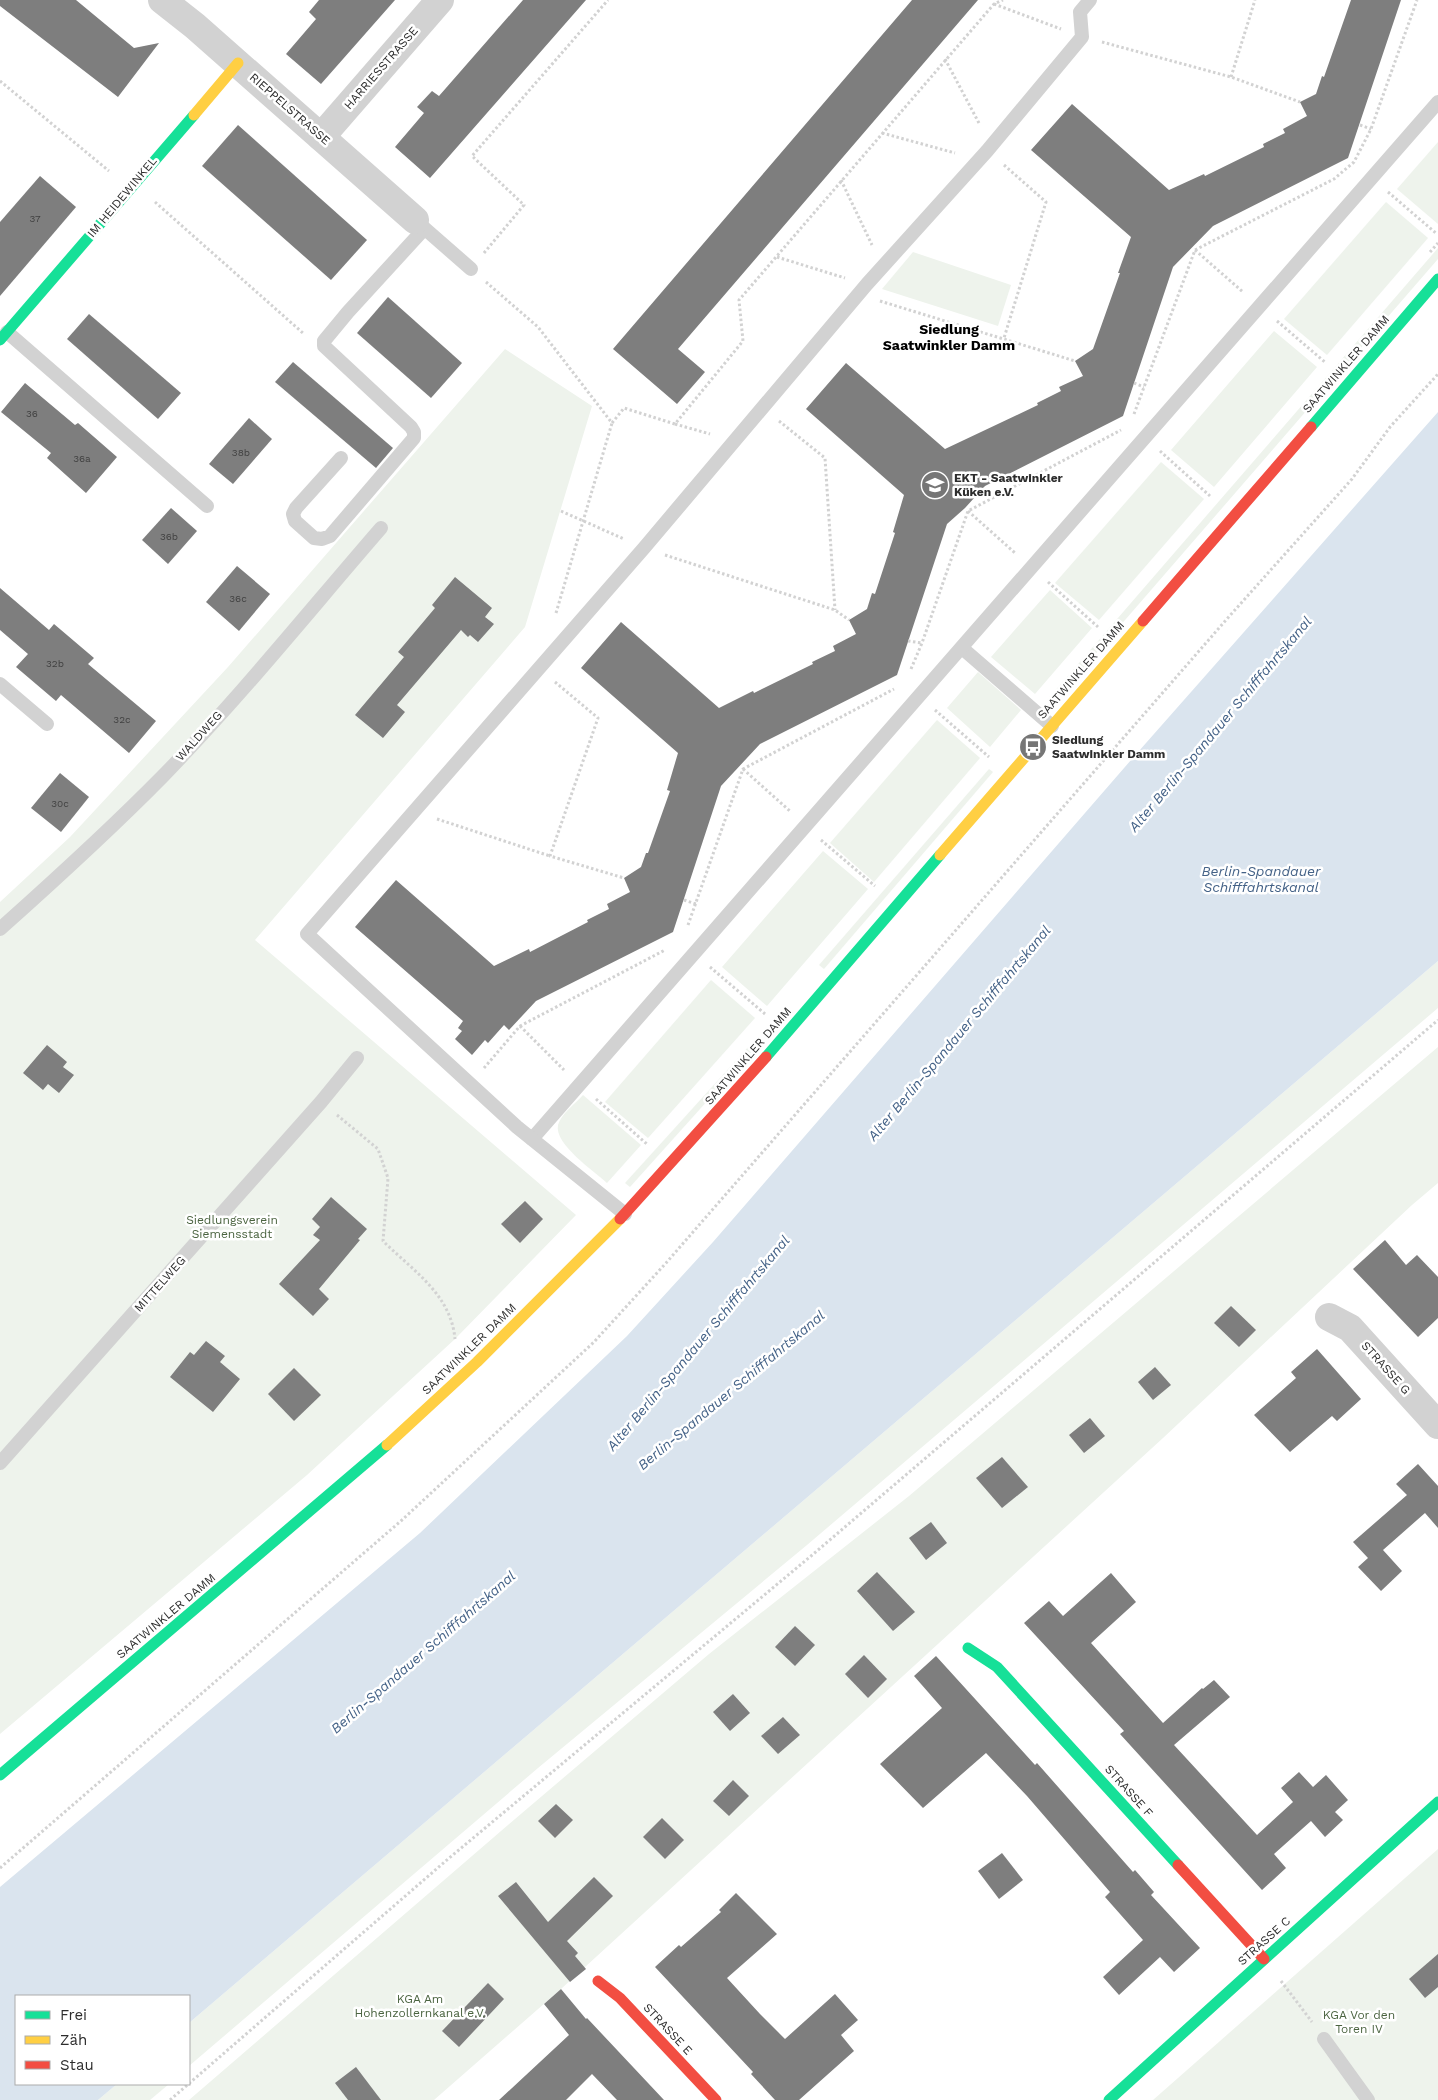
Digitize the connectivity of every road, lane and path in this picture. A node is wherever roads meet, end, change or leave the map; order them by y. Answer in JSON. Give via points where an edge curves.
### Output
{"nodes":[{"id":1,"x":162,"y":0,"type":"edge"},
{"id":2,"x":440,"y":0,"type":"edge"},
{"id":3,"x":608,"y":0,"type":"edge"},
{"id":4,"x":1003,"y":0,"type":"edge"},
{"id":5,"x":1090,"y":0,"type":"edge"},
{"id":6,"x":1255,"y":0,"type":"edge"},
{"id":7,"x":1417,"y":0,"type":"edge"},
{"id":8,"x":994,"y":4,"type":"junction"},
{"id":9,"x":1082,"y":36,"type":"junction"},
{"id":10,"x":945,"y":60,"type":"junction"},
{"id":11,"x":238,"y":63,"type":"junction"},
{"id":12,"x":1231,"y":77,"type":"junction"},
{"id":13,"x":0,"y":80,"type":"edge"},
{"id":14,"x":1300,"y":102,"type":"dead end"},
{"id":15,"x":1438,"y":102,"type":"edge"},
{"id":16,"x":1360,"y":125,"type":"dead end"},
{"id":17,"x":1371,"y":129,"type":"junction"},
{"id":18,"x":882,"y":134,"type":"junction"},
{"id":19,"x":321,"y":137,"type":"junction"},
{"id":20,"x":987,"y":151,"type":"junction"},
{"id":21,"x":1354,"y":162,"type":"junction"},
{"id":22,"x":1372,"y":178,"type":"junction"},
{"id":23,"x":841,"y":180,"type":"junction"},
{"id":24,"x":130,"y":188,"type":"junction"},
{"id":25,"x":420,"y":225,"type":"junction"},
{"id":26,"x":1437,"y":234,"type":"dead end"},
{"id":27,"x":1438,"y":243,"type":"edge"},
{"id":28,"x":776,"y":257,"type":"junction"},
{"id":29,"x":1425,"y":258,"type":"dead end"},
{"id":30,"x":471,"y":268,"type":"junction"},
{"id":31,"x":882,"y":268,"type":"junction"},
{"id":32,"x":1438,"y":279,"type":"edge"},
{"id":33,"x":863,"y":290,"type":"junction"},
{"id":34,"x":3,"y":336,"type":"edge"},
{"id":35,"x":308,"y":338,"type":"dead end"},
{"id":36,"x":1004,"y":338,"type":"junction"},
{"id":37,"x":1075,"y":361,"type":"dead end"},
{"id":38,"x":1438,"y":374,"type":"edge"},
{"id":39,"x":1134,"y":383,"type":"dead end"},
{"id":40,"x":1144,"y":387,"type":"junction"},
{"id":41,"x":762,"y":408,"type":"junction"},
{"id":42,"x":612,"y":423,"type":"junction"},
{"id":43,"x":675,"y":424,"type":"junction"},
{"id":44,"x":1130,"y":425,"type":"junction"},
{"id":45,"x":1145,"y":437,"type":"junction"},
{"id":46,"x":733,"y":441,"type":"junction"},
{"id":47,"x":341,"y":458,"type":"dead end"},
{"id":48,"x":1210,"y":496,"type":"dead end"},
{"id":49,"x":207,"y":506,"type":"dead end"},
{"id":50,"x":561,"y":511,"type":"dead end"},
{"id":51,"x":584,"y":521,"type":"junction"},
{"id":52,"x":381,"y":528,"type":"dead end"},
{"id":53,"x":644,"y":548,"type":"junction"},
{"id":54,"x":835,"y":610,"type":"junction"},
{"id":55,"x":850,"y":620,"type":"dead end"},
{"id":56,"x":553,"y":622,"type":"dead end"},
{"id":57,"x":908,"y":641,"type":"dead end"},
{"id":58,"x":922,"y":643,"type":"junction"},
{"id":59,"x":962,"y":648,"type":"junction"},
{"id":60,"x":539,"y":668,"type":"junction"},
{"id":61,"x":0,"y":684,"type":"edge"},
{"id":62,"x":905,"y":684,"type":"junction"},
{"id":63,"x":919,"y":696,"type":"junction"},
{"id":64,"x":47,"y":724,"type":"dead end"},
{"id":65,"x":1052,"y":726,"type":"junction"},
{"id":66,"x":992,"y":759,"type":"dead end"},
{"id":67,"x":414,"y":812,"type":"junction"},
{"id":68,"x":550,"y":856,"type":"junction"},
{"id":69,"x":624,"y":878,"type":"dead end"},
{"id":70,"x":684,"y":900,"type":"dead end"},
{"id":71,"x":696,"y":904,"type":"junction"},
{"id":72,"x":0,"y":929,"type":"edge"},
{"id":73,"x":682,"y":942,"type":"junction"},
{"id":74,"x":695,"y":953,"type":"junction"},
{"id":75,"x":765,"y":1014,"type":"dead end"},
{"id":76,"x":1438,"y":1020,"type":"edge"},
{"id":77,"x":357,"y":1058,"type":"dead end"},
{"id":78,"x":471,"y":1084,"type":"junction"},
{"id":79,"x":321,"y":1102,"type":"junction"},
{"id":80,"x":532,"y":1139,"type":"junction"},
{"id":81,"x":624,"y":1214,"type":"junction"},
{"id":82,"x":1330,"y":1317,"type":"dead end"},
{"id":83,"x":455,"y":1339,"type":"dead end"},
{"id":84,"x":1438,"y":1424,"type":"edge"},
{"id":85,"x":0,"y":1463,"type":"edge"},
{"id":86,"x":968,"y":1648,"type":"dead end"},
{"id":87,"x":0,"y":1775,"type":"edge"},
{"id":88,"x":1438,"y":1802,"type":"edge"},
{"id":89,"x":0,"y":1868,"type":"edge"},
{"id":90,"x":1264,"y":1959,"type":"junction"},
{"id":91,"x":598,"y":1981,"type":"dead end"},
{"id":92,"x":1324,"y":2039,"type":"joint"},
{"id":93,"x":190,"y":2083,"type":"edge"},
{"id":94,"x":187,"y":2085,"type":"edge"},
{"id":95,"x":170,"y":2100,"type":"edge"},
{"id":96,"x":716,"y":2100,"type":"edge"},
{"id":97,"x":1109,"y":2100,"type":"edge"},
{"id":98,"x":1368,"y":2100,"type":"edge"}],
"edges":[{"from":1,"to":11,"type":"street","name":"RIEPPELSTRASSE"},
{"from":2,"to":19,"type":"street","name":"HARRIESSTRASSE"},
{"from":3,"to":30,"type":"path","via":[[472,156],[524,205]]},
{"from":4,"to":8,"type":"path"},
{"from":5,"to":9,"type":"lane","via":[[1080,12]]},
{"from":6,"to":12,"type":"path"},
{"from":7,"to":17,"type":"path"},
{"from":8,"to":9,"type":"path"},
{"from":8,"to":10,"type":"path"},
{"from":9,"to":12,"type":"path"},
{"from":9,"to":20,"type":"lane"},
{"from":10,"to":18,"type":"path"},
{"from":10,"to":20,"type":"path","via":[[984,133]]},
{"from":11,"to":19,"type":"street","name":"RIEPPELSTRASSE"},
{"from":11,"to":24,"type":"main road","name":"IM HEIDEWINKEL"},
{"from":12,"to":14,"type":"path"},
{"from":13,"to":24,"type":"path"},
{"from":15,"to":22,"type":"lane"},
{"from":16,"to":17,"type":"path"},
{"from":17,"to":21,"type":"path"},
{"from":18,"to":20,"type":"path","via":[[965,156]]},
{"from":18,"to":23,"type":"path"},
{"from":19,"to":25,"type":"street","name":"RIEPPELSTRASSE"},
{"from":20,"to":31,"type":"lane"},
{"from":20,"to":36,"type":"path","via":[[1046,202]]},
{"from":21,"to":22,"type":"path"},
{"from":21,"to":40,"type":"path","via":[[1334,179],[1195,250]]},
{"from":22,"to":26,"type":"path"},
{"from":22,"to":45,"type":"lane"},
{"from":23,"to":28,"type":"path"},
{"from":23,"to":31,"type":"path"},
{"from":24,"to":34,"type":"main road","name":"IM HEIDEWINKEL"},
{"from":24,"to":35,"type":"path","via":[[146,194]]},
{"from":25,"to":30,"type":"lane"},
{"from":25,"to":47,"type":"lane","via":[[324,341],[324,346],[411,427],[414,438],[330,536],[314,538],[295,521],[293,514]]},
{"from":27,"to":29,"type":"path"},
{"from":28,"to":33,"type":"path"},
{"from":28,"to":43,"type":"path","via":[[739,300],[743,341]]},
{"from":30,"to":42,"type":"path","via":[[538,326]]},
{"from":31,"to":33,"type":"lane"},
{"from":32,"to":65,"type":"main road","name":"SAATWINKLER DAMM"},
{"from":33,"to":36,"type":"path"},
{"from":33,"to":41,"type":"lane"},
{"from":34,"to":49,"type":"lane","name":"IM HEIDEWINKEL"},
{"from":36,"to":37,"type":"path"},
{"from":38,"to":89,"type":"path","via":[[1390,427],[1352,479],[594,1342],[402,1520]]},
{"from":39,"to":40,"type":"path"},
{"from":40,"to":44,"type":"path"},
{"from":41,"to":46,"type":"lane"},
{"from":41,"to":54,"type":"path","via":[[825,458]]},
{"from":42,"to":43,"type":"path","via":[[624,408]]},
{"from":42,"to":51,"type":"path"},
{"from":43,"to":46,"type":"path"},
{"from":44,"to":45,"type":"path"},
{"from":44,"to":58,"type":"path","via":[[968,510]]},
{"from":45,"to":48,"type":"path"},
{"from":45,"to":59,"type":"lane"},
{"from":46,"to":53,"type":"lane"},
{"from":50,"to":51,"type":"path"},
{"from":51,"to":53,"type":"path"},
{"from":51,"to":56,"type":"path"},
{"from":52,"to":72,"type":"lane","name":"WALDWEG","via":[[163,775],[70,867]]},
{"from":53,"to":54,"type":"path"},
{"from":53,"to":60,"type":"lane"},
{"from":54,"to":55,"type":"path"},
{"from":57,"to":58,"type":"path"},
{"from":58,"to":62,"type":"path"},
{"from":59,"to":63,"type":"lane"},
{"from":59,"to":65,"type":"lane"},
{"from":60,"to":67,"type":"lane"},
{"from":60,"to":68,"type":"path","via":[[598,718]]},
{"from":61,"to":64,"type":"lane"},
{"from":62,"to":63,"type":"path"},
{"from":62,"to":71,"type":"path","via":[[743,769]]},
{"from":63,"to":66,"type":"path"},
{"from":63,"to":74,"type":"lane"},
{"from":65,"to":81,"type":"main road","name":"SAATWINKLER DAMM","via":[[776,1046]]},
{"from":67,"to":68,"type":"path"},
{"from":67,"to":78,"type":"lane","via":[[307,934]]},
{"from":68,"to":69,"type":"path"},
{"from":70,"to":71,"type":"path"},
{"from":71,"to":73,"type":"path"},
{"from":73,"to":74,"type":"path"},
{"from":73,"to":78,"type":"path","via":[[520,1026]]},
{"from":74,"to":75,"type":"path"},
{"from":74,"to":80,"type":"lane"},
{"from":76,"to":93,"type":"path","via":[[811,1556],[448,1859]]},
{"from":77,"to":79,"type":"lane","name":"MITTELWEG"},
{"from":78,"to":80,"type":"lane"},
{"from":79,"to":83,"type":"path","via":[[378,1149],[388,1178],[383,1242],[426,1280],[441,1298],[454,1325]]},
{"from":79,"to":85,"type":"lane","name":"MITTELWEG"},
{"from":80,"to":81,"type":"lane"},
{"from":81,"to":87,"type":"main road","name":"SAATWINKLER DAMM","via":[[477,1362],[361,1469]]},
{"from":82,"to":84,"type":"street","name":"STRASSE G","via":[[1350,1328]]},
{"from":86,"to":90,"type":"main road","name":"STRASSE F","via":[[997,1667]]},
{"from":88,"to":90,"type":"main road","name":"STRASSE C"},
{"from":90,"to":92,"type":"path"},
{"from":90,"to":97,"type":"main road","name":"STRASSE C"},
{"from":91,"to":96,"type":"main road","name":"STRASSE E","via":[[620,1998]]},
{"from":92,"to":98,"type":"lane"},
{"from":94,"to":95,"type":"path"}]}
